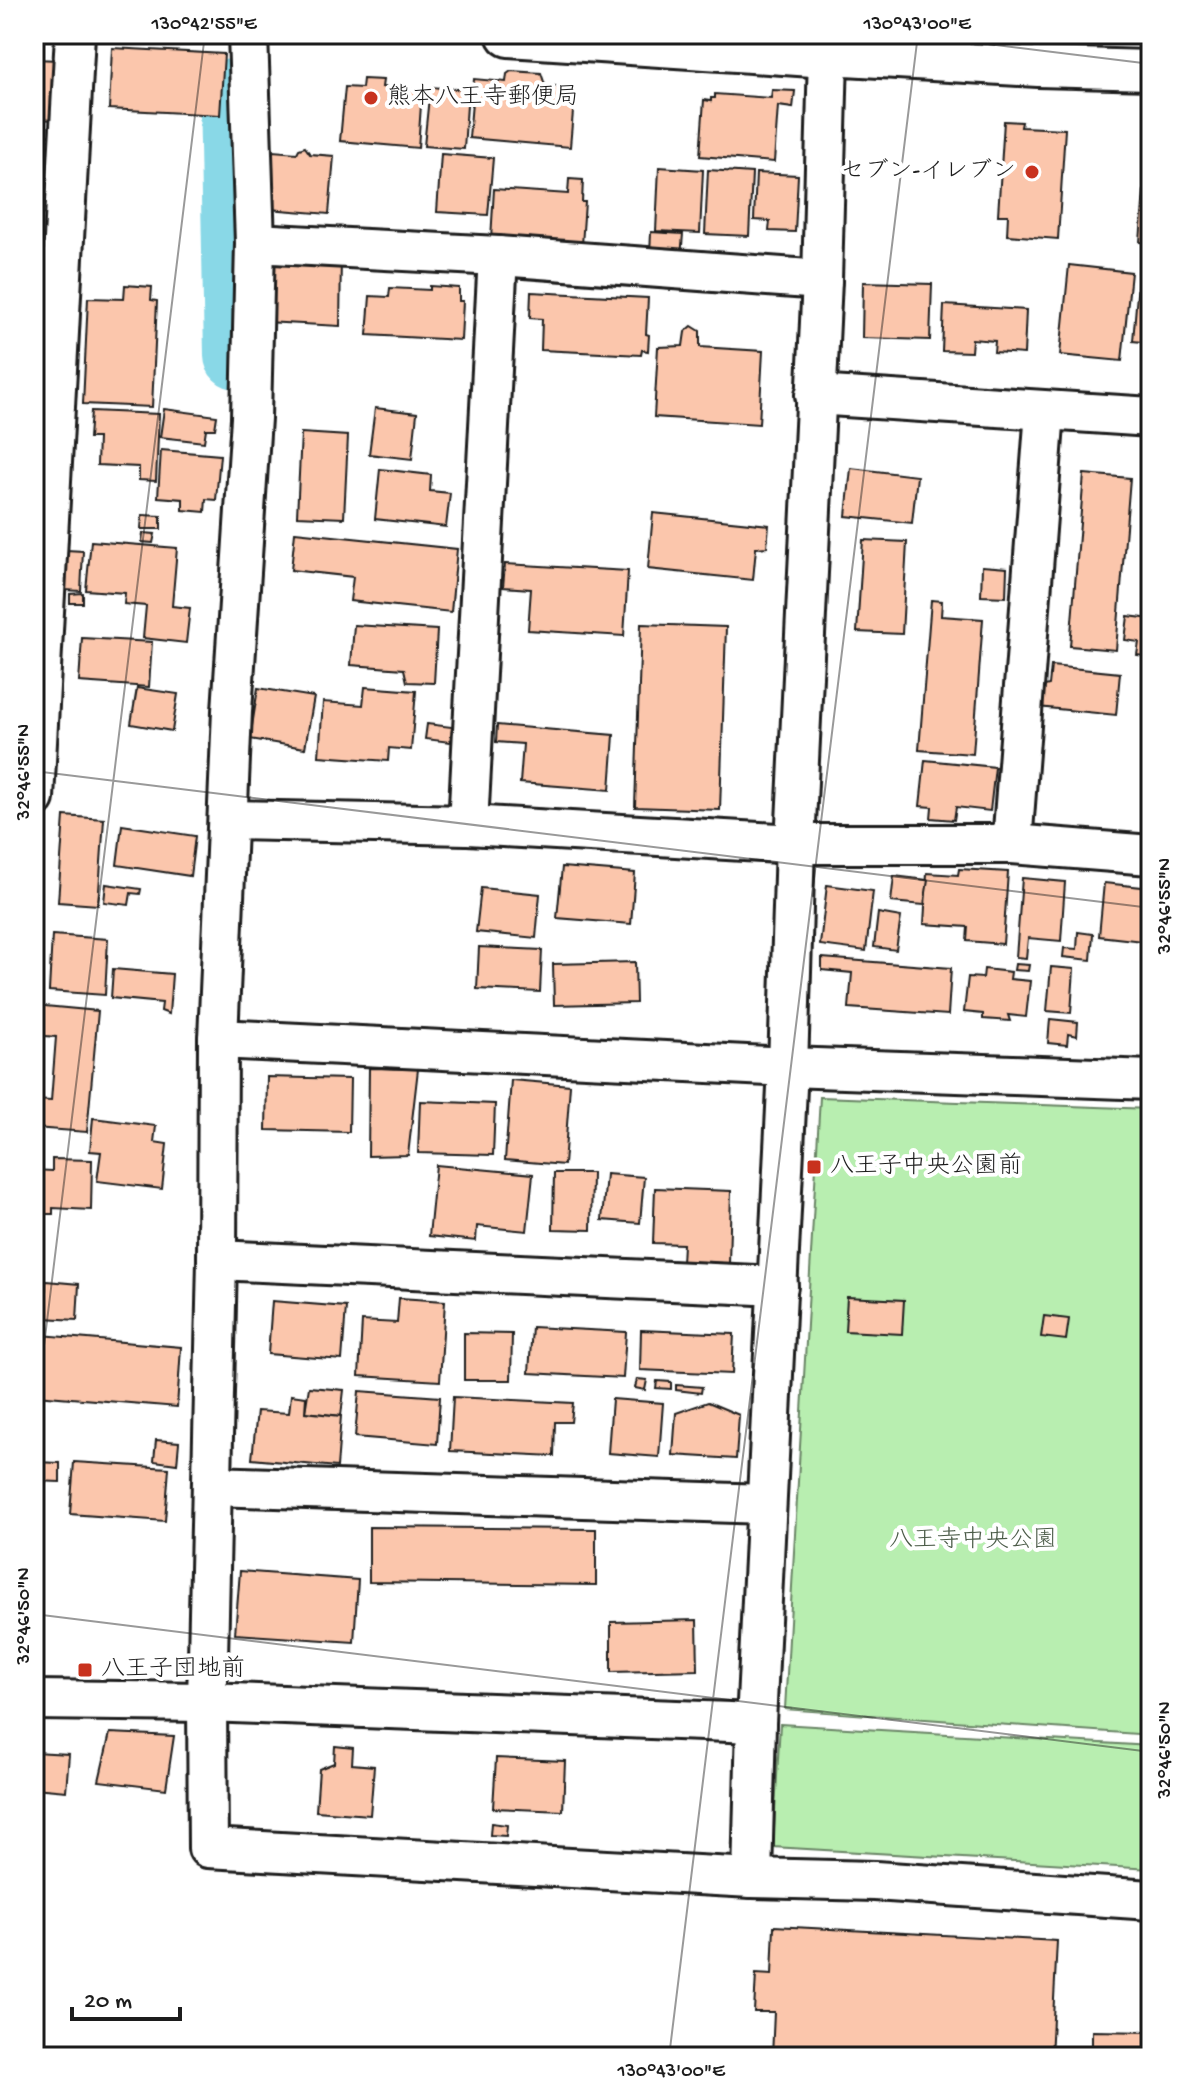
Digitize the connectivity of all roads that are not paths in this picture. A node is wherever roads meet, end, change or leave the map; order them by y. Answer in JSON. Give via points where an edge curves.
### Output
{"nodes":[{"id":1,"x":75,"y":34,"type":"edge"},
{"id":2,"x":248,"y":34,"type":"edge"},
{"id":3,"x":509,"y":34,"type":"edge"},
{"id":4,"x":830,"y":44,"type":"edge"},
{"id":5,"x":1151,"y":70,"type":"edge"},
{"id":6,"x":255,"y":243,"type":"junction"},
{"id":7,"x":498,"y":256,"type":"junction"},
{"id":8,"x":822,"y":280,"type":"junction"},
{"id":9,"x":815,"y":395,"type":"junction"},
{"id":10,"x":1045,"y":411,"type":"junction"},
{"id":11,"x":1151,"y":417,"type":"edge"},
{"id":12,"x":34,"y":798,"type":"edge"},
{"id":13,"x":229,"y":820,"type":"junction"},
{"id":14,"x":468,"y":825,"type":"junction"},
{"id":15,"x":795,"y":844,"type":"junction"},
{"id":16,"x":1012,"y":844,"type":"junction"},
{"id":17,"x":1151,"y":855,"type":"edge"},
{"id":18,"x":218,"y":1039,"type":"junction"},
{"id":19,"x":788,"y":1067,"type":"junction"},
{"id":20,"x":1151,"y":1080,"type":"edge"},
{"id":21,"x":217,"y":1260,"type":"junction"},
{"id":22,"x":778,"y":1286,"type":"junction"},
{"id":23,"x":212,"y":1486,"type":"junction"},
{"id":24,"x":766,"y":1504,"type":"junction"},
{"id":25,"x":34,"y":1700,"type":"edge"},
{"id":26,"x":207,"y":1702,"type":"junction"},
{"id":27,"x":756,"y":1723,"type":"junction"},
{"id":28,"x":752,"y":1878,"type":"junction"},
{"id":29,"x":1151,"y":1900,"type":"edge"}],
"edges":[{"from":1,"to":12,"type":"street"},
{"from":2,"to":6,"type":"street"},
{"from":3,"to":4,"type":"street"},
{"from":4,"to":5,"type":"street","via":[[1038,67]]},
{"from":4,"to":8,"type":"street"},
{"from":6,"to":7,"type":"street"},
{"from":6,"to":13,"type":"street"},
{"from":7,"to":8,"type":"street"},
{"from":7,"to":14,"type":"street"},
{"from":8,"to":9,"type":"street"},
{"from":9,"to":10,"type":"street"},
{"from":9,"to":15,"type":"street"},
{"from":10,"to":11,"type":"street"},
{"from":10,"to":16,"type":"street"},
{"from":13,"to":14,"type":"street"},
{"from":13,"to":18,"type":"street"},
{"from":14,"to":15,"type":"street"},
{"from":15,"to":16,"type":"street"},
{"from":15,"to":19,"type":"street"},
{"from":16,"to":17,"type":"street"},
{"from":18,"to":19,"type":"street"},
{"from":18,"to":21,"type":"street"},
{"from":19,"to":20,"type":"street"},
{"from":19,"to":22,"type":"street"},
{"from":21,"to":22,"type":"street"},
{"from":21,"to":23,"type":"street"},
{"from":22,"to":24,"type":"street"},
{"from":23,"to":24,"type":"street"},
{"from":23,"to":26,"type":"street"},
{"from":24,"to":27,"type":"street"},
{"from":25,"to":26,"type":"street"},
{"from":26,"to":27,"type":"street"},
{"from":26,"to":28,"type":"street","via":[[208,1848]]},
{"from":27,"to":28,"type":"street"},
{"from":28,"to":29,"type":"street"}]}
